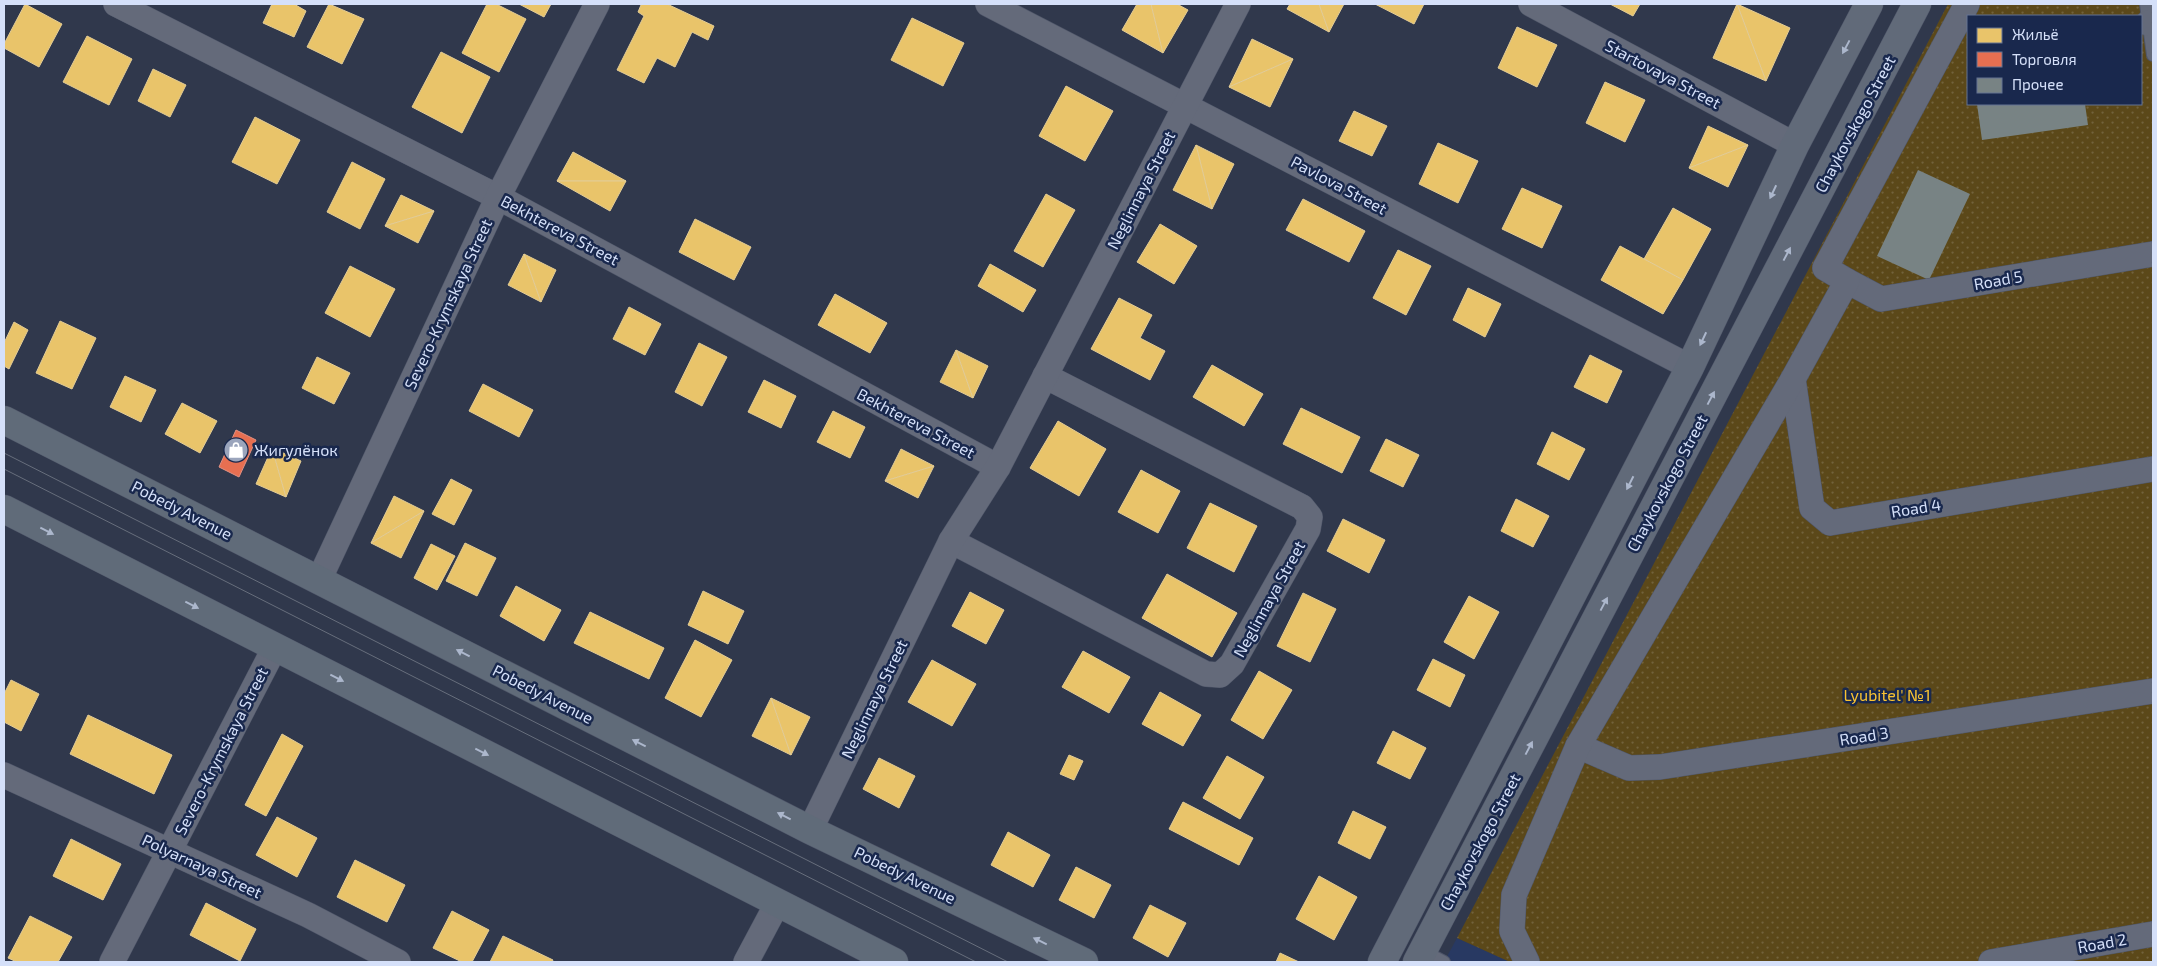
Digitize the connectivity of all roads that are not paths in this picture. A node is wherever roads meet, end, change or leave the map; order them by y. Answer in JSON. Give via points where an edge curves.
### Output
{"nodes":[{"id":1,"x":116,"y":4,"type":"edge"},
{"id":2,"x":596,"y":4,"type":"edge"},
{"id":3,"x":988,"y":4,"type":"edge"},
{"id":4,"x":1238,"y":4,"type":"edge"},
{"id":5,"x":1869,"y":4,"type":"edge"},
{"id":6,"x":1917,"y":4,"type":"edge"},
{"id":7,"x":1966,"y":4,"type":"edge"},
{"id":8,"x":1543,"y":6,"type":"edge"},
{"id":9,"x":2149,"y":16,"type":"edge"},
{"id":10,"x":2153,"y":55,"type":"edge"},
{"id":11,"x":1184,"y":104,"type":"junction"},
{"id":12,"x":1795,"y":145,"type":"junction"},
{"id":13,"x":498,"y":197,"type":"junction"},
{"id":14,"x":2153,"y":254,"type":"edge"},
{"id":15,"x":1848,"y":281,"type":"junction"},
{"id":16,"x":1690,"y":367,"type":"junction"},
{"id":17,"x":1045,"y":376,"type":"junction"},
{"id":18,"x":1793,"y":379,"type":"junction"},
{"id":19,"x":4,"y":420,"type":"edge"},
{"id":20,"x":998,"y":467,"type":"junction"},
{"id":21,"x":2153,"y":469,"type":"edge"},
{"id":22,"x":4,"y":509,"type":"edge"},
{"id":23,"x":951,"y":541,"type":"junction"},
{"id":24,"x":319,"y":580,"type":"junction"},
{"id":25,"x":275,"y":647,"type":"junction"},
{"id":26,"x":2153,"y":691,"type":"edge"},
{"id":27,"x":1578,"y":746,"type":"junction"},
{"id":28,"x":4,"y":775,"type":"edge"},
{"id":29,"x":810,"y":830,"type":"junction"},
{"id":30,"x":169,"y":851,"type":"junction"},
{"id":31,"x":778,"y":902,"type":"junction"},
{"id":32,"x":2153,"y":934,"type":"edge"},
{"id":33,"x":1428,"y":959,"type":"edge"},
{"id":34,"x":112,"y":962,"type":"edge"},
{"id":35,"x":398,"y":962,"type":"edge"},
{"id":36,"x":746,"y":962,"type":"edge"},
{"id":37,"x":894,"y":962,"type":"edge"},
{"id":38,"x":1084,"y":962,"type":"edge"},
{"id":39,"x":1382,"y":962,"type":"edge"},
{"id":40,"x":1527,"y":962,"type":"edge"},
{"id":41,"x":1991,"y":962,"type":"edge"}],
"edges":[{"from":1,"to":13,"type":"street","name":"Bekhtereva Street"},
{"from":2,"to":13,"type":"street","name":"Severo-Krymskaya Street"},
{"from":3,"to":11,"type":"street","name":"Pavlova Street"},
{"from":4,"to":11,"type":"street","name":"Neglinnaya Street"},
{"from":5,"to":12,"type":"main road","name":"Chaykovskogo Street","one_way":true},
{"from":33,"to":6,"type":"main road","name":"Chaykovskogo Street","one_way":true},
{"from":7,"to":15,"type":"street","name":"Road 5","via":[[1825,268]]},
{"from":8,"to":12,"type":"street","name":"Startovaya Street"},
{"from":9,"to":10,"type":"lane"},
{"from":11,"to":16,"type":"street","name":"Pavlova Street"},
{"from":11,"to":17,"type":"street","name":"Neglinnaya Street"},
{"from":12,"to":16,"type":"main road","name":"Chaykovskogo Street","one_way":true},
{"from":13,"to":20,"type":"street","name":"Bekhtereva Street"},
{"from":13,"to":24,"type":"street","name":"Severo-Krymskaya Street"},
{"from":14,"to":15,"type":"street","name":"Road 5","via":[[1881,299]]},
{"from":15,"to":18,"type":"street"},
{"from":16,"to":39,"type":"main road","name":"Chaykovskogo Street","one_way":true},
{"from":17,"to":20,"type":"street","name":"Neglinnaya Street"},
{"from":17,"to":23,"type":"street","name":"Neglinnaya Street","via":[[1302,507],[1310,517],[1308,529],[1232,664],[1220,675],[1206,674]]},
{"from":18,"to":21,"type":"street","name":"Road 4","via":[[1812,508],[1830,523]]},
{"from":18,"to":27,"type":"street"},
{"from":19,"to":24,"type":"main road","name":"Pobedy Avenue"},
{"from":20,"to":23,"type":"street","name":"Neglinnaya Street"},
{"from":22,"to":25,"type":"main road","one_way":true},
{"from":23,"to":29,"type":"street","name":"Neglinnaya Street"},
{"from":29,"to":24,"type":"main road","name":"Pobedy Avenue","one_way":true},
{"from":25,"to":30,"type":"street","name":"Severo-Krymskaya Street"},
{"from":25,"to":31,"type":"main road","one_way":true},
{"from":26,"to":27,"type":"street","name":"Road 3","via":[[1660,767],[1629,768]]},
{"from":27,"to":40,"type":"street","via":[[1514,895],[1512,932]]},
{"from":28,"to":30,"type":"street","name":"Polyarnaya Street"},
{"from":38,"to":29,"type":"main road","name":"Pobedy Avenue","one_way":true},
{"from":30,"to":34,"type":"street","name":"Severo-Krymskaya Street"},
{"from":30,"to":35,"type":"street","name":"Polyarnaya Street","via":[[308,915]]},
{"from":31,"to":36,"type":"street"},
{"from":31,"to":37,"type":"main road"},
{"from":32,"to":41,"type":"street","name":"Road 2"}]}
